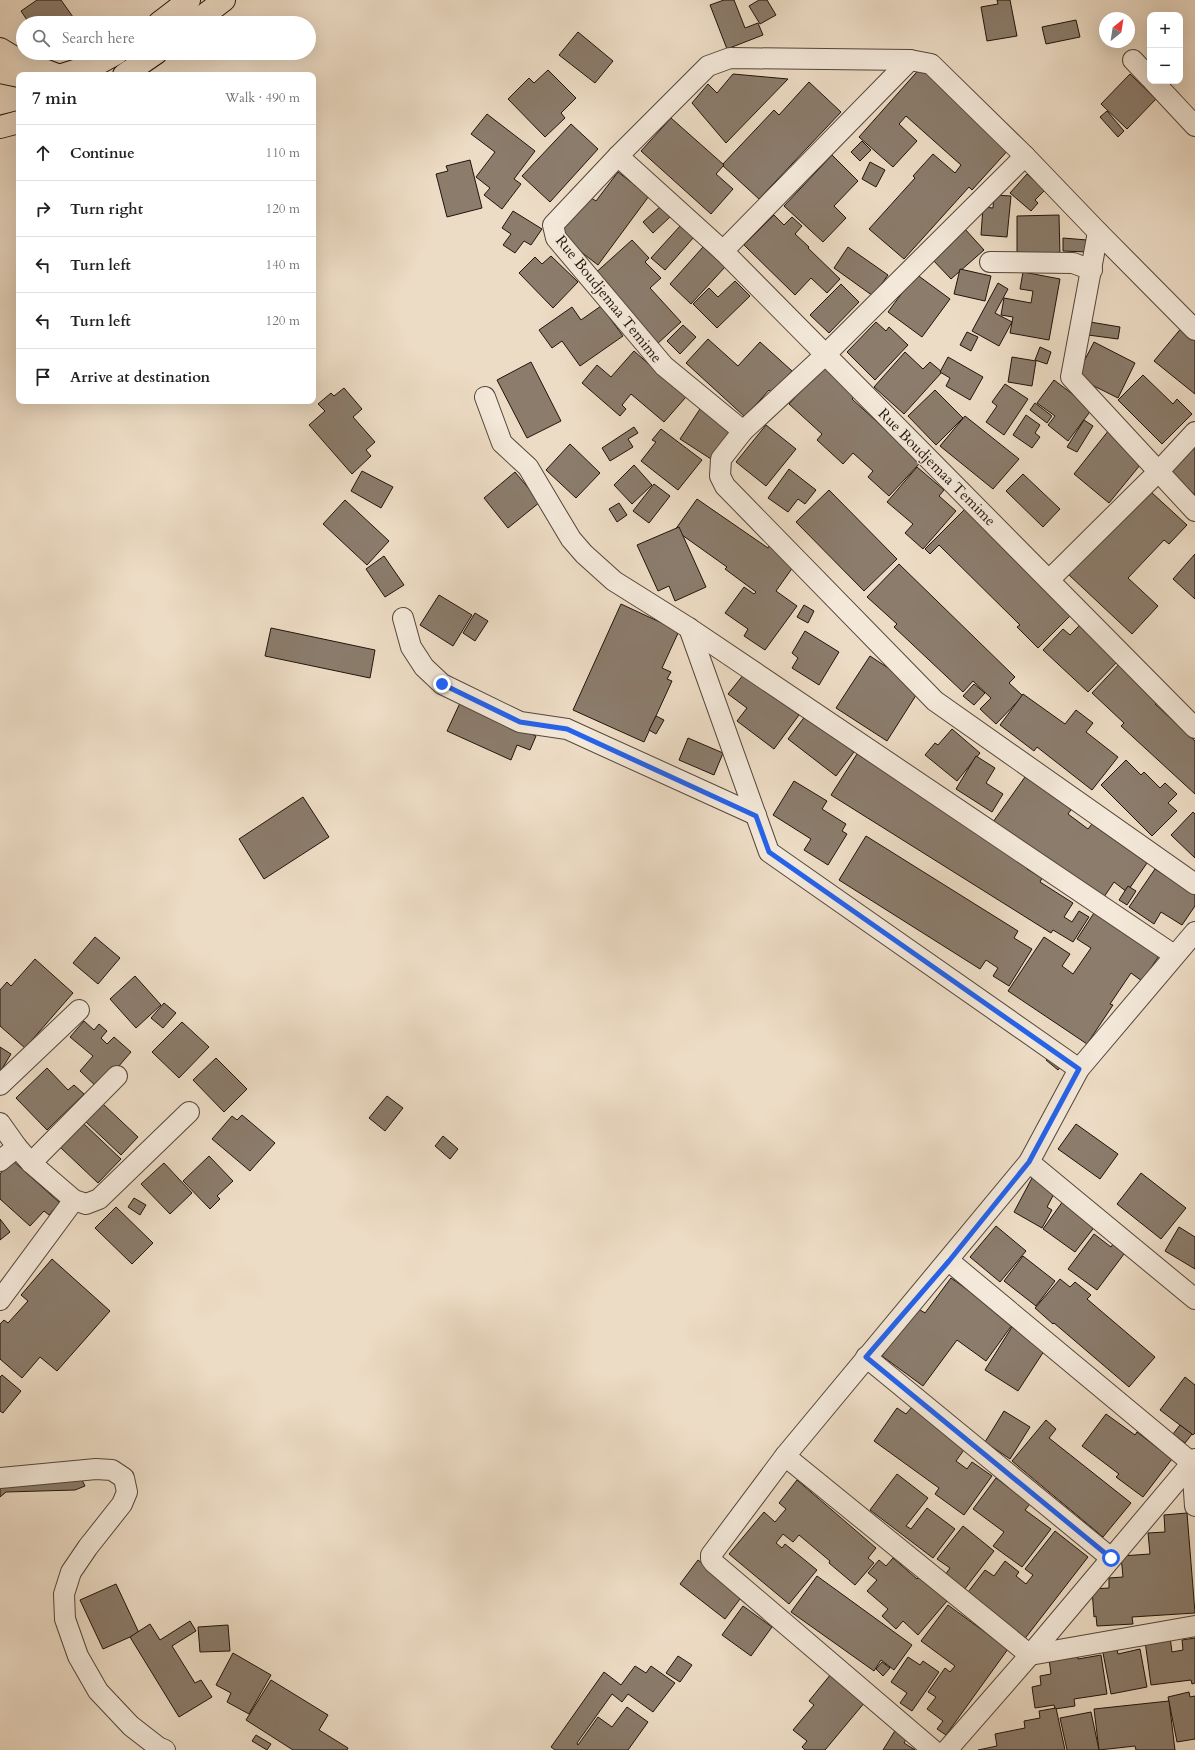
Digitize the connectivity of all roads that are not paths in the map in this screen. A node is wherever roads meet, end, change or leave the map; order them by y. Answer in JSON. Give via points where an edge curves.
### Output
{"nodes":[{"id":1,"x":189,"y":0,"type":"edge"},
{"id":2,"x":224,"y":0,"type":"edge"},
{"id":3,"x":168,"y":16,"type":"edge"},
{"id":4,"x":203,"y":16,"type":"edge"},
{"id":5,"x":0,"y":49,"type":"edge"},
{"id":6,"x":16,"y":59,"type":"edge"},
{"id":7,"x":18,"y":60,"type":"edge"},
{"id":8,"x":104,"y":60,"type":"edge"},
{"id":9,"x":146,"y":60,"type":"edge"},
{"id":10,"x":910,"y":60,"type":"junction"},
{"id":11,"x":1133,"y":60,"type":"dead end"},
{"id":12,"x":0,"y":72,"type":"edge"},
{"id":13,"x":49,"y":72,"type":"edge"},
{"id":14,"x":72,"y":72,"type":"edge"},
{"id":15,"x":128,"y":72,"type":"edge"},
{"id":16,"x":16,"y":75,"type":"edge"},
{"id":17,"x":1147,"y":75,"type":"edge"},
{"id":18,"x":1156,"y":84,"type":"edge"},
{"id":19,"x":16,"y":123,"type":"edge"},
{"id":20,"x":0,"y":126,"type":"edge"},
{"id":21,"x":1195,"y":126,"type":"edge"},
{"id":22,"x":618,"y":156,"type":"junction"},
{"id":23,"x":1025,"y":156,"type":"junction"},
{"id":24,"x":1098,"y":232,"type":"junction"},
{"id":25,"x":723,"y":251,"type":"junction"},
{"id":26,"x":990,"y":262,"type":"dead end"},
{"id":27,"x":1092,"y":270,"type":"junction"},
{"id":28,"x":1195,"y":330,"type":"edge"},
{"id":29,"x":826,"y":355,"type":"junction"},
{"id":30,"x":485,"y":397,"type":"dead end"},
{"id":31,"x":743,"y":431,"type":"junction"},
{"id":32,"x":1195,"y":432,"type":"edge"},
{"id":33,"x":1158,"y":472,"type":"junction"},
{"id":34,"x":1195,"y":511,"type":"edge"},
{"id":35,"x":1049,"y":580,"type":"junction"},
{"id":36,"x":403,"y":618,"type":"dead end"},
{"id":37,"x":689,"y":628,"type":"junction"},
{"id":38,"x":1195,"y":728,"type":"edge"},
{"id":39,"x":756,"y":816,"type":"junction"},
{"id":40,"x":1195,"y":884,"type":"edge"},
{"id":41,"x":1195,"y":932,"type":"edge"},
{"id":42,"x":1174,"y":954,"type":"junction"},
{"id":43,"x":79,"y":1010,"type":"dead end"},
{"id":44,"x":1079,"y":1069,"type":"junction"},
{"id":45,"x":117,"y":1076,"type":"dead end"},
{"id":46,"x":0,"y":1085,"type":"edge"},
{"id":47,"x":189,"y":1112,"type":"dead end"},
{"id":48,"x":0,"y":1123,"type":"edge"},
{"id":49,"x":17,"y":1147,"type":"junction"},
{"id":50,"x":0,"y":1161,"type":"edge"},
{"id":51,"x":1029,"y":1162,"type":"junction"},
{"id":52,"x":31,"y":1163,"type":"junction"},
{"id":53,"x":74,"y":1200,"type":"junction"},
{"id":54,"x":949,"y":1261,"type":"junction"},
{"id":55,"x":1195,"y":1299,"type":"edge"},
{"id":56,"x":0,"y":1300,"type":"edge"},
{"id":57,"x":866,"y":1357,"type":"junction"},
{"id":58,"x":785,"y":1456,"type":"junction"},
{"id":59,"x":1193,"y":1461,"type":"edge"},
{"id":60,"x":0,"y":1478,"type":"edge"},
{"id":61,"x":1195,"y":1506,"type":"edge"},
{"id":62,"x":1111,"y":1558,"type":"junction"},
{"id":63,"x":1195,"y":1626,"type":"edge"},
{"id":64,"x":1030,"y":1655,"type":"junction"},
{"id":65,"x":166,"y":1750,"type":"edge"},
{"id":66,"x":933,"y":1750,"type":"edge"},
{"id":67,"x":947,"y":1750,"type":"edge"}],
"edges":[{"from":1,"to":3,"type":"highway"},
{"from":2,"to":4,"type":"highway"},
{"from":5,"to":6,"type":"highway"},
{"from":7,"to":13,"type":"highway"},
{"from":8,"to":14,"type":"highway"},
{"from":9,"to":15,"type":"highway"},
{"from":10,"to":22,"type":"street","name":"Rue Boudjemaa Temime","via":[[730,58],[708,66]]},
{"from":10,"to":23,"type":"street","name":"Rue Boudjemaa Temime","via":[[931,64]]},
{"from":10,"to":25,"type":"street"},
{"from":11,"to":17,"type":"street"},
{"from":12,"to":16,"type":"highway"},
{"from":18,"to":21,"type":"street"},
{"from":19,"to":20,"type":"highway"},
{"from":22,"to":25,"type":"street","name":"Rue Boudjemaa Temime"},
{"from":22,"to":31,"type":"street","name":"Rue Boudjemaa Temime","via":[[553,225],[556,238],[664,366]]},
{"from":23,"to":24,"type":"street","name":"Rue Boudjemaa Temime"},
{"from":23,"to":29,"type":"street"},
{"from":24,"to":27,"type":"street"},
{"from":24,"to":28,"type":"street","name":"Rue Boudjemaa Temime"},
{"from":25,"to":29,"type":"street","name":"Rue Boudjemaa Temime"},
{"from":26,"to":27,"type":"street","via":[[1073,263]]},
{"from":27,"to":33,"type":"street","via":[[1070,377]]},
{"from":29,"to":31,"type":"street"},
{"from":29,"to":35,"type":"street","name":"Rue Boudjemaa Temime"},
{"from":30,"to":37,"type":"street","via":[[502,443],[528,467],[571,539],[584,554],[614,581]]},
{"from":31,"to":40,"type":"street","via":[[724,455],[720,465],[720,476],[725,486],[935,701]]},
{"from":32,"to":33,"type":"street"},
{"from":33,"to":34,"type":"street"},
{"from":33,"to":35,"type":"street"},
{"from":35,"to":38,"type":"street","name":"Rue Boudjemaa Temime"},
{"from":36,"to":39,"type":"street","via":[[411,647],[424,667],[442,684],[520,722],[567,729]]},
{"from":37,"to":39,"type":"street"},
{"from":37,"to":42,"type":"street"},
{"from":39,"to":44,"type":"street","via":[[769,852]]},
{"from":41,"to":42,"type":"street"},
{"from":42,"to":44,"type":"street"},
{"from":43,"to":46,"type":"street"},
{"from":44,"to":51,"type":"street"},
{"from":45,"to":52,"type":"street"},
{"from":47,"to":53,"type":"street","via":[[99,1199],[86,1204]]},
{"from":48,"to":49,"type":"street"},
{"from":49,"to":50,"type":"street"},
{"from":49,"to":52,"type":"street"},
{"from":51,"to":54,"type":"street"},
{"from":51,"to":55,"type":"street"},
{"from":52,"to":53,"type":"street"},
{"from":53,"to":56,"type":"street"},
{"from":54,"to":57,"type":"street"},
{"from":54,"to":59,"type":"street"},
{"from":57,"to":58,"type":"street"},
{"from":57,"to":62,"type":"street"},
{"from":58,"to":64,"type":"street"},
{"from":58,"to":66,"type":"street","via":[[713,1552],[711,1559]]},
{"from":59,"to":61,"type":"street"},
{"from":59,"to":62,"type":"street"},
{"from":60,"to":65,"type":"street","via":[[96,1469],[112,1470],[124,1478],[127,1492],[122,1504],[71,1572],[64,1594],[65,1619],[78,1656],[98,1691],[131,1726],[158,1747]]},
{"from":62,"to":64,"type":"street"},
{"from":63,"to":64,"type":"street"},
{"from":64,"to":67,"type":"street"}]}
